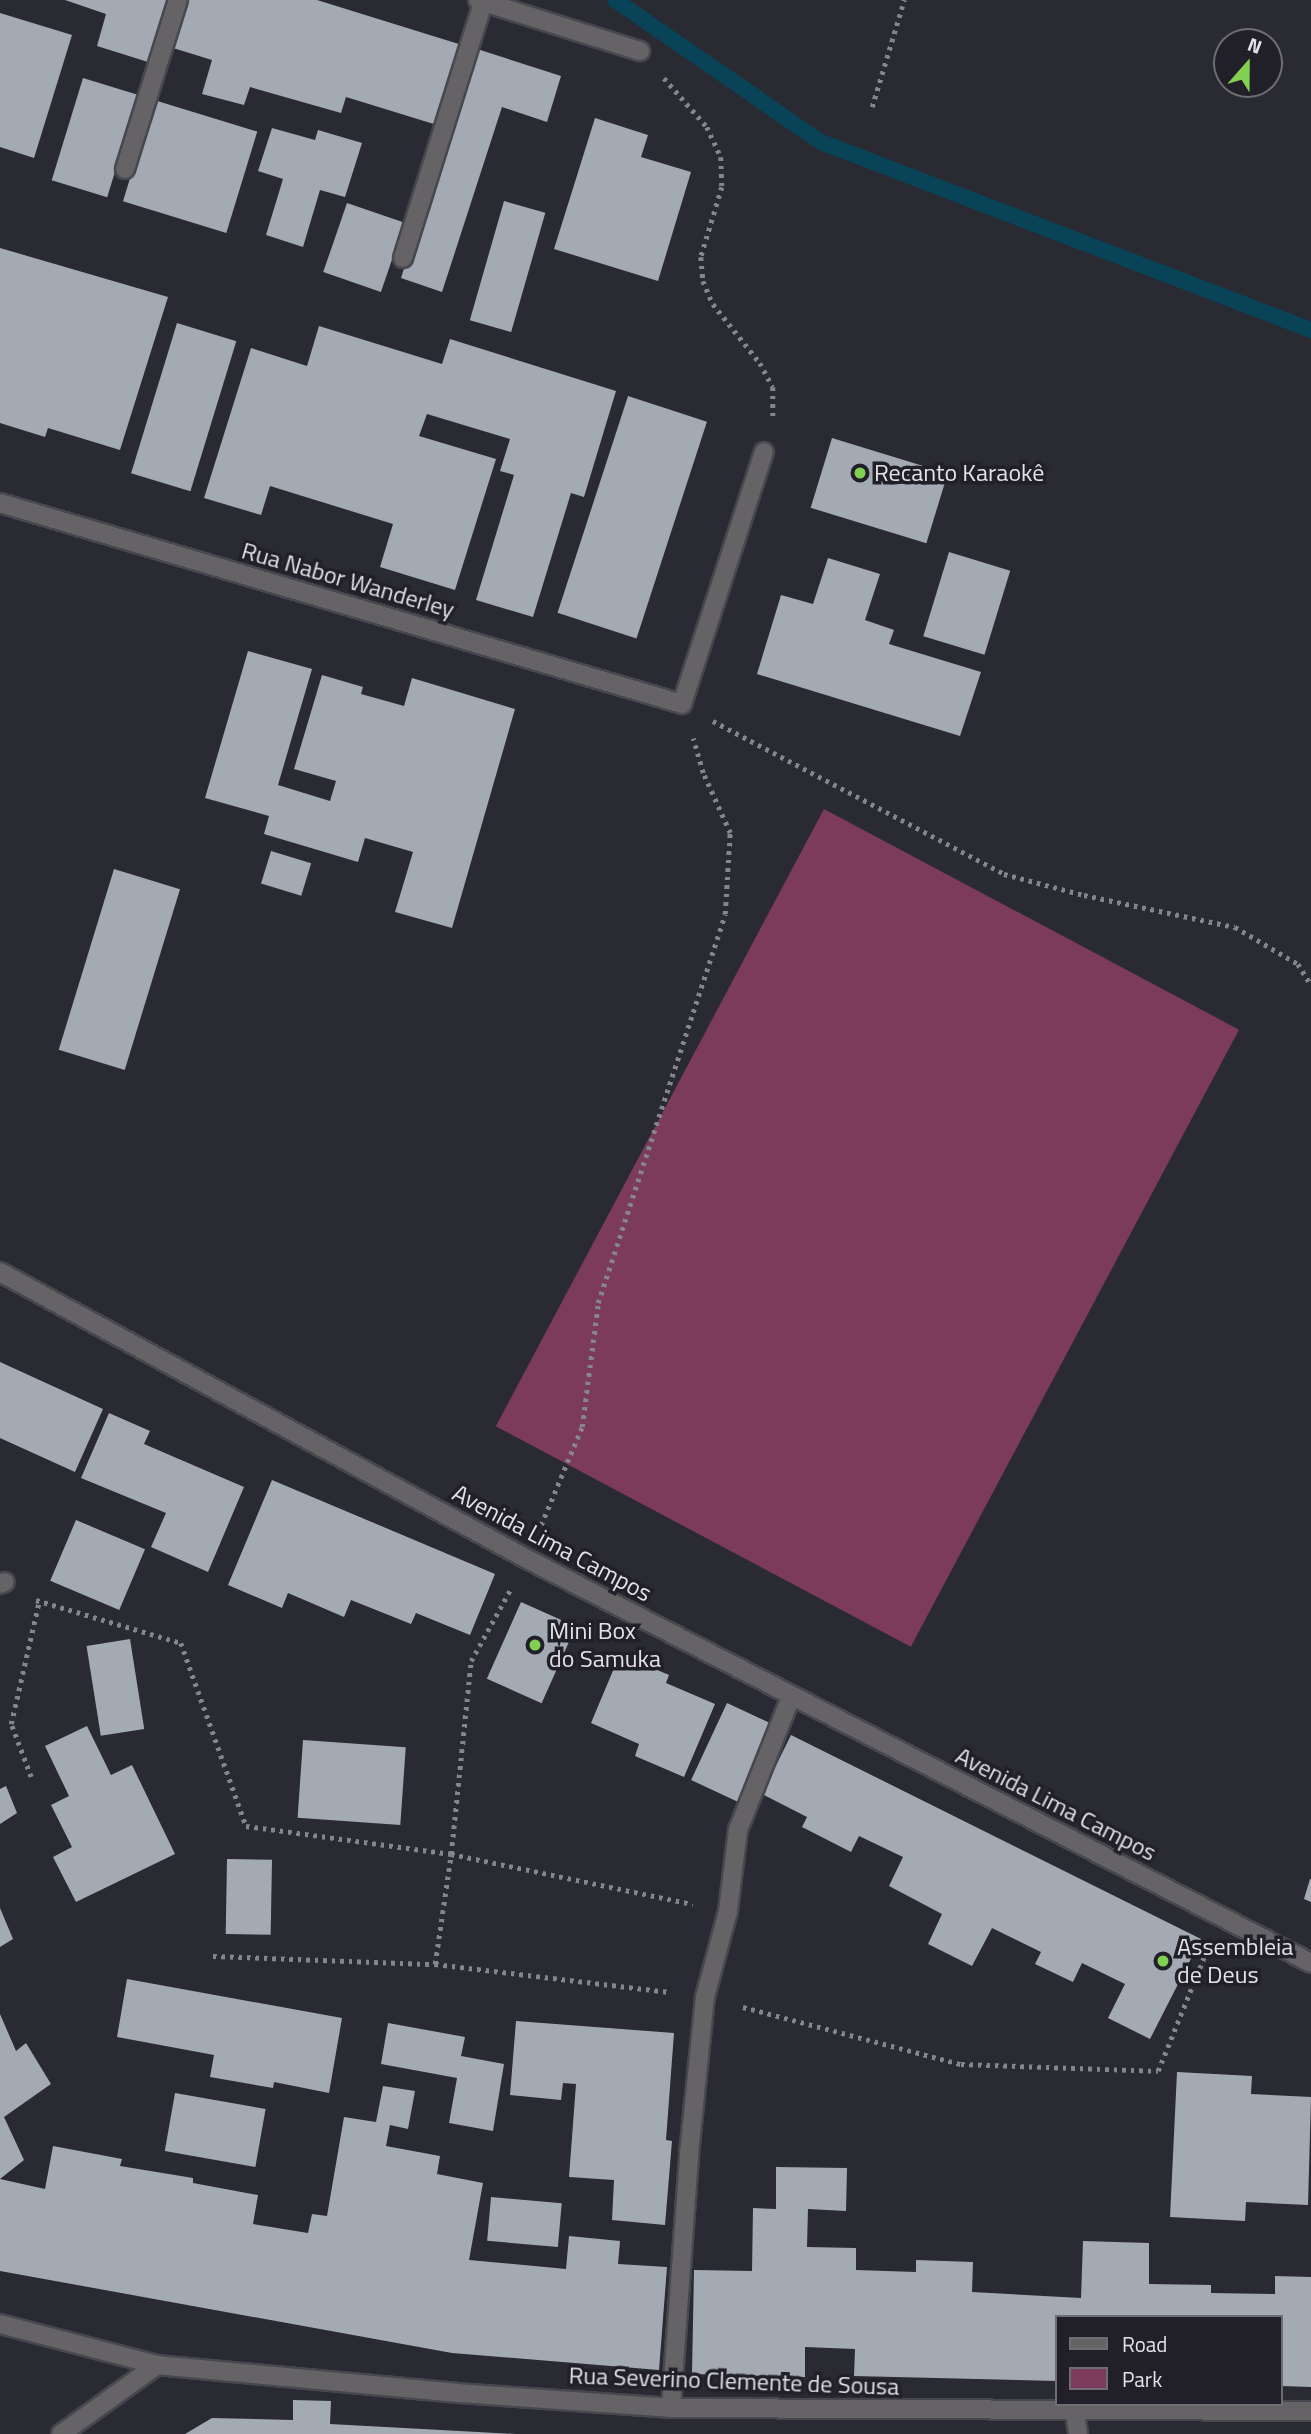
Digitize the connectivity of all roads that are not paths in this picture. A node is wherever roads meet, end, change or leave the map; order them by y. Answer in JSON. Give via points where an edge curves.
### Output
{"nodes":[{"id":1,"x":178,"y":0,"type":"edge"},
{"id":2,"x":480,"y":1,"type":"edge"},
{"id":3,"x":640,"y":51,"type":"road end"},
{"id":4,"x":125,"y":169,"type":"dead end"},
{"id":5,"x":402,"y":258,"type":"dead end"},
{"id":6,"x":764,"y":452,"type":"road end"},
{"id":7,"x":0,"y":503,"type":"edge"},
{"id":8,"x":0,"y":1272,"type":"edge"},
{"id":9,"x":791,"y":1697,"type":"junction"},
{"id":10,"x":1311,"y":1963,"type":"edge"},
{"id":11,"x":0,"y":2324,"type":"edge"},
{"id":12,"x":157,"y":2365,"type":"junction"},
{"id":13,"x":671,"y":2408,"type":"junction"},
{"id":14,"x":1311,"y":2411,"type":"edge"},
{"id":15,"x":1076,"y":2412,"type":"junction"},
{"id":16,"x":61,"y":2434,"type":"edge"},
{"id":17,"x":1077,"y":2434,"type":"edge"}],
"edges":[{"from":1,"to":4,"type":"street"},
{"from":2,"to":3,"type":"street"},
{"from":2,"to":5,"type":"street"},
{"from":6,"to":7,"type":"street","name":"Rua Nabor Wanderley","via":[[682,704]]},
{"from":8,"to":9,"type":"street","name":"Avenida Lima Campos"},
{"from":9,"to":10,"type":"street","name":"Avenida Lima Campos"},
{"from":9,"to":13,"type":"street","via":[[738,1830],[728,1911],[705,1997]]},
{"from":11,"to":12,"type":"street","name":"Rua Severino Clemente de Sousa"},
{"from":12,"to":13,"type":"street","name":"Rua Severino Clemente de Sousa"},
{"from":12,"to":16,"type":"street"},
{"from":13,"to":15,"type":"street","name":"Rua Severino Clemente de Sousa"},
{"from":14,"to":15,"type":"street","name":"Rua Severino Clemente de Sousa"},
{"from":15,"to":17,"type":"street"}]}
